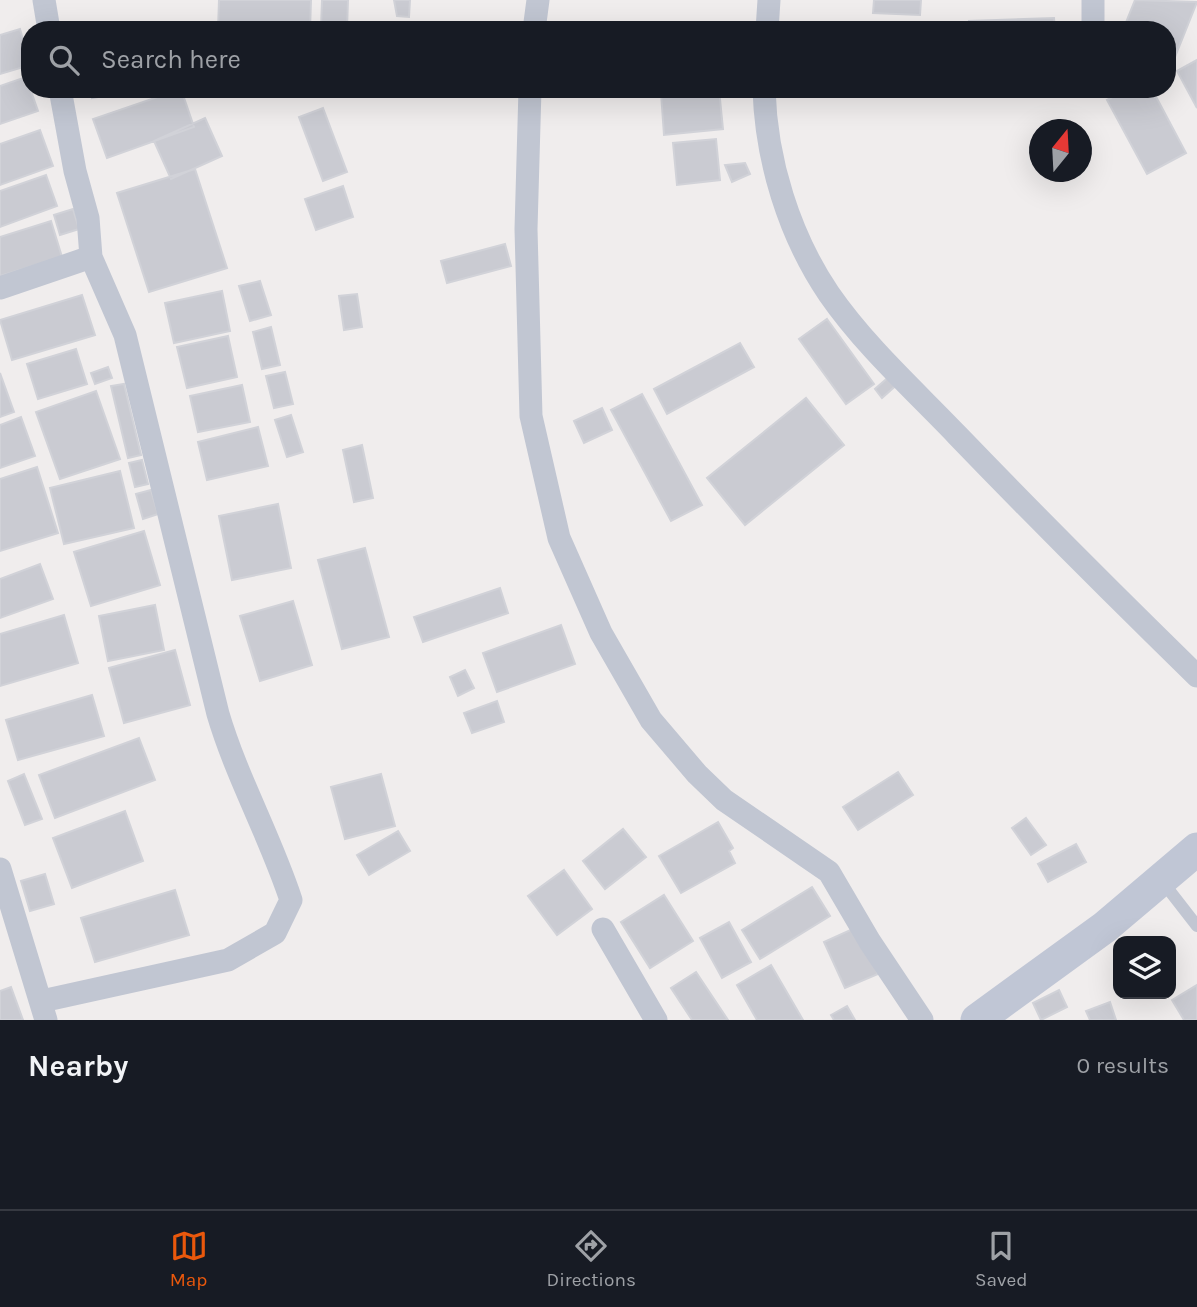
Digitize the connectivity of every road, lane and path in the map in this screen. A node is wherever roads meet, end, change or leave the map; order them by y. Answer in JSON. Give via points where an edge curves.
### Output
{"nodes":[{"id":1,"x":44,"y":0,"type":"edge"},
{"id":2,"x":538,"y":0,"type":"edge"},
{"id":3,"x":769,"y":0,"type":"edge"},
{"id":4,"x":1093,"y":0,"type":"edge"},
{"id":5,"x":48,"y":21,"type":"edge"},
{"id":6,"x":535,"y":21,"type":"edge"},
{"id":7,"x":767,"y":21,"type":"edge"},
{"id":8,"x":1093,"y":21,"type":"edge"},
{"id":9,"x":62,"y":98,"type":"edge"},
{"id":10,"x":530,"y":98,"type":"edge"},
{"id":11,"x":764,"y":98,"type":"edge"},
{"id":12,"x":91,"y":257,"type":"junction"},
{"id":13,"x":0,"y":288,"type":"edge"},
{"id":14,"x":1197,"y":676,"type":"edge"},
{"id":15,"x":1197,"y":849,"type":"edge"},
{"id":16,"x":0,"y":869,"type":"edge"},
{"id":17,"x":1161,"y":881,"type":"junction"},
{"id":18,"x":1197,"y":926,"type":"edge"},
{"id":19,"x":603,"y":929,"type":"dead end"},
{"id":20,"x":44,"y":1011,"type":"edge"},
{"id":21,"x":656,"y":1020,"type":"edge"},
{"id":22,"x":922,"y":1020,"type":"edge"},
{"id":23,"x":977,"y":1020,"type":"edge"}],
"edges":[{"from":1,"to":5,"type":"street"},
{"from":2,"to":6,"type":"street"},
{"from":3,"to":7,"type":"street"},
{"from":4,"to":8,"type":"street"},
{"from":9,"to":12,"type":"street","via":[[88,218]]},
{"from":10,"to":22,"type":"street","via":[[526,229],[531,415],[559,538],[601,633],[651,720],[724,800],[829,872]]},
{"from":11,"to":14,"type":"street","via":[[772,158],[786,207],[829,294],[947,424]]},
{"from":12,"to":13,"type":"street"},
{"from":12,"to":20,"type":"street","via":[[125,335],[229,750],[275,851],[291,900],[275,933],[228,960]]},
{"from":15,"to":17,"type":"street"},
{"from":16,"to":20,"type":"street"},
{"from":17,"to":18,"type":"lane"},
{"from":17,"to":23,"type":"street"},
{"from":19,"to":21,"type":"street"}]}
